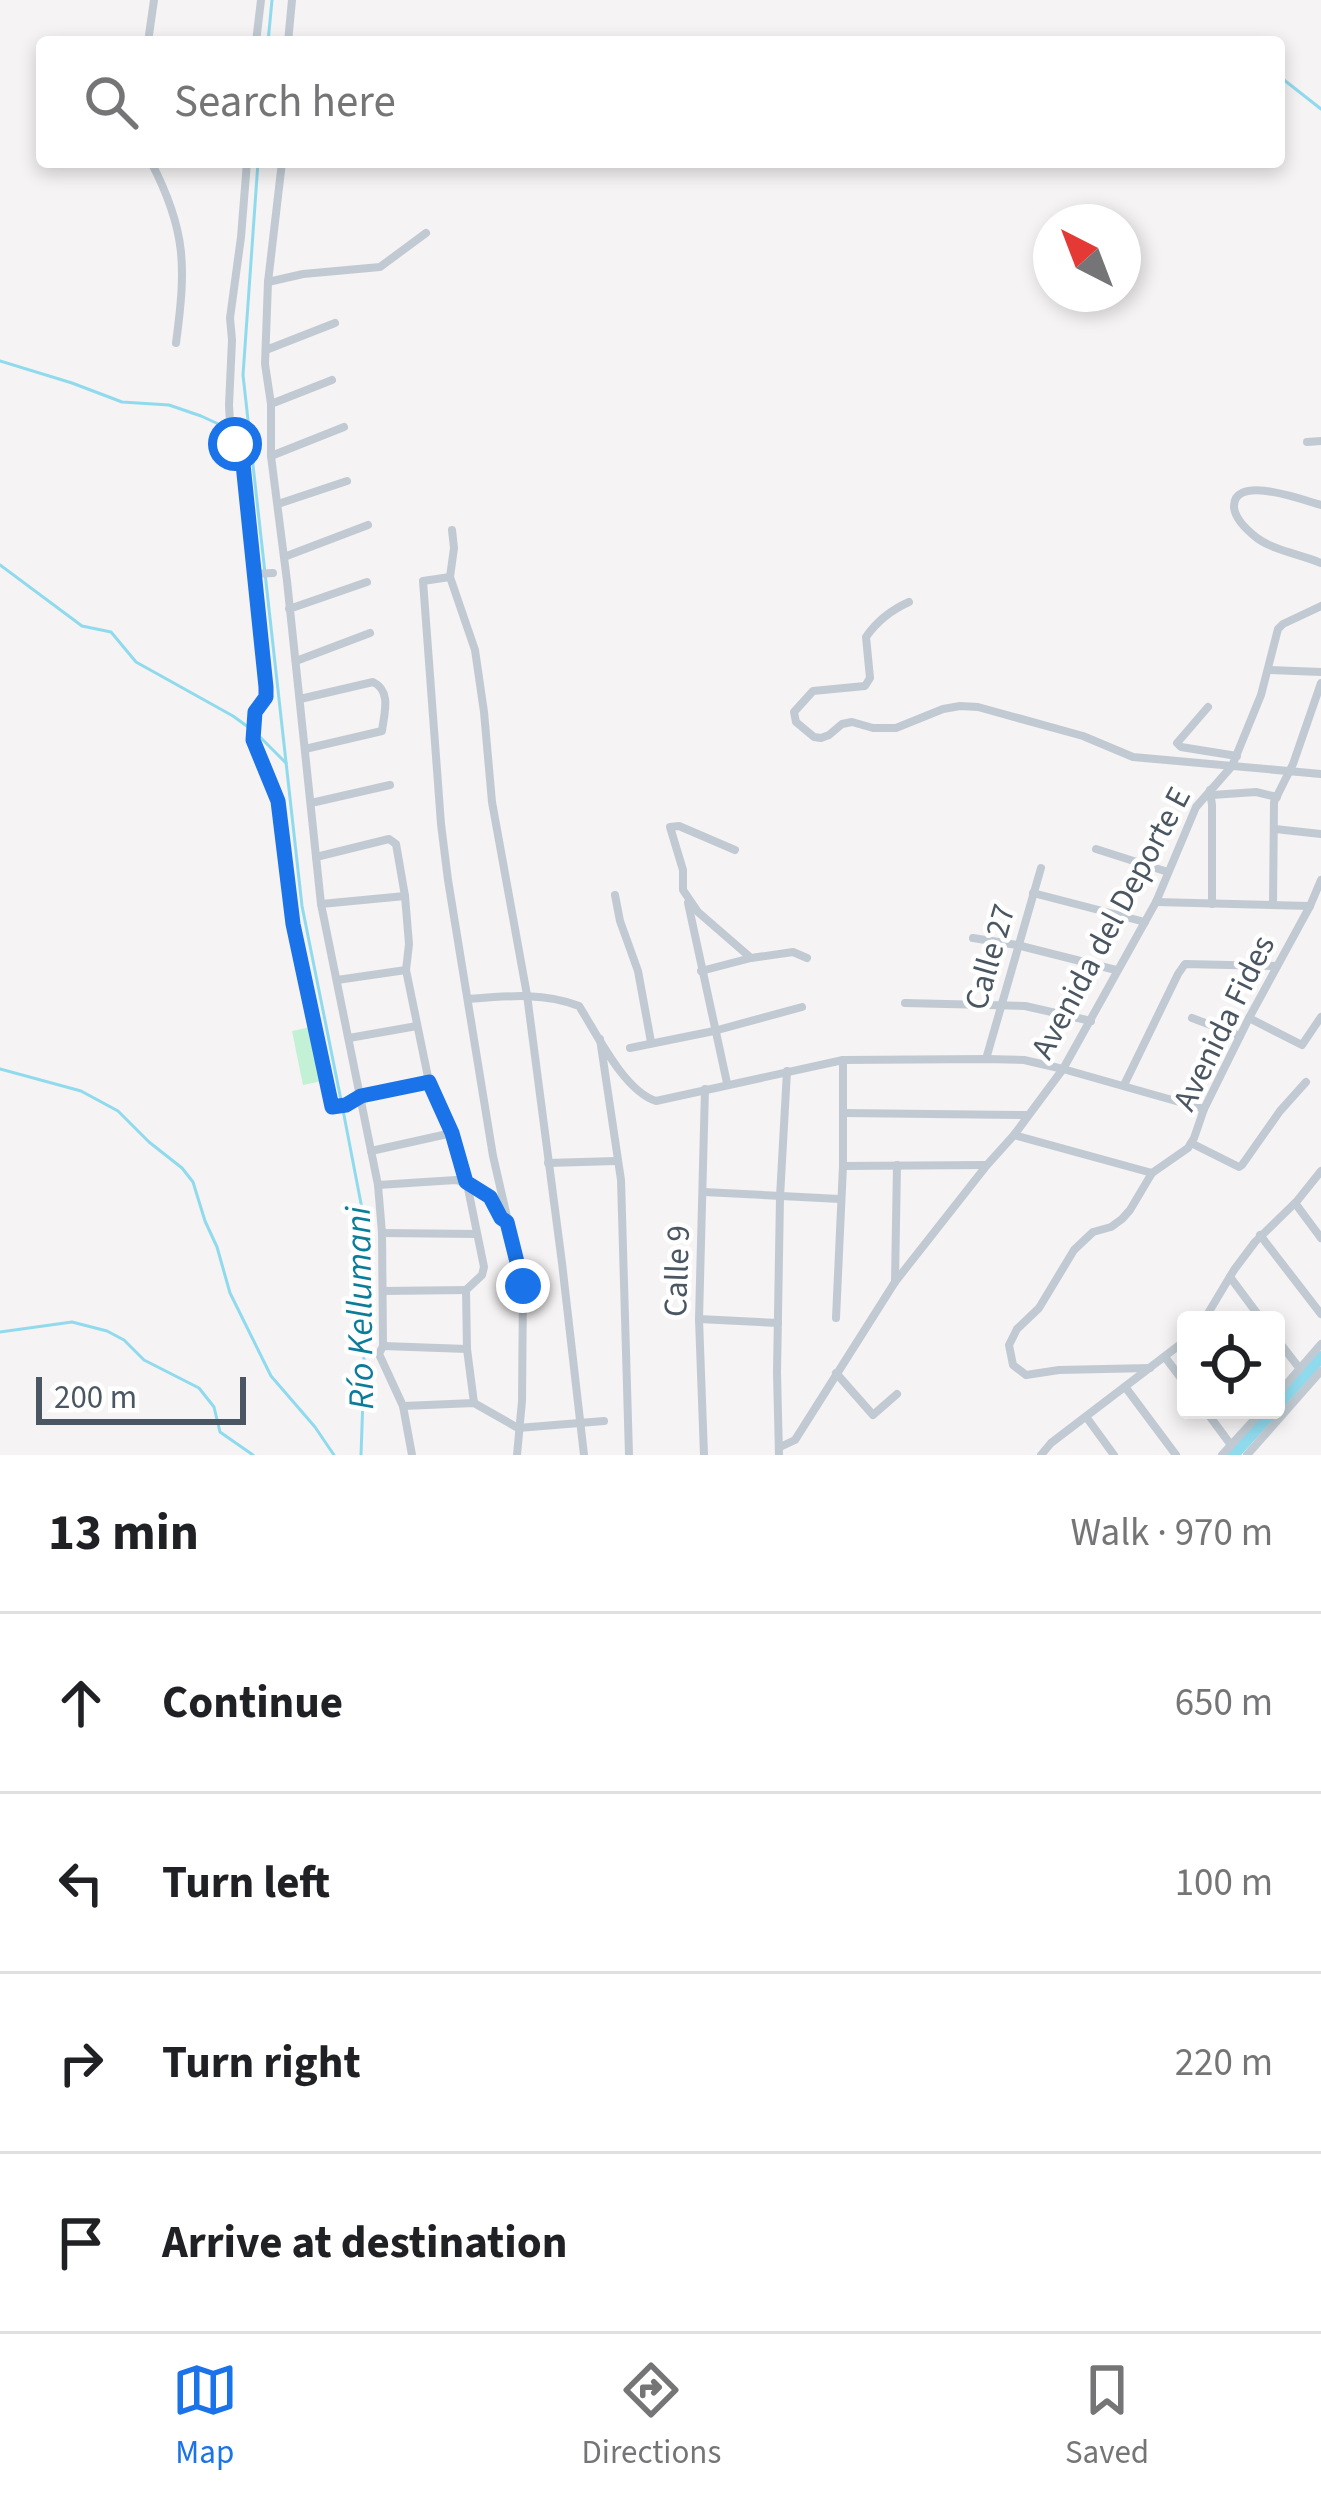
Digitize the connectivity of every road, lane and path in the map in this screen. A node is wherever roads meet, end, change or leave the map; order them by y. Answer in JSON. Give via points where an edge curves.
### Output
{"nodes":[{"id":1,"x":154,"y":0,"type":"edge"},
{"id":2,"x":261,"y":0,"type":"edge"},
{"id":3,"x":292,"y":0,"type":"edge"},
{"id":4,"x":149,"y":36,"type":"edge"},
{"id":5,"x":257,"y":36,"type":"edge"},
{"id":6,"x":288,"y":36,"type":"edge"},
{"id":7,"x":154,"y":168,"type":"edge"},
{"id":8,"x":247,"y":168,"type":"edge"},
{"id":9,"x":281,"y":168,"type":"edge"},
{"id":10,"x":427,"y":233,"type":"dead end"},
{"id":11,"x":268,"y":282,"type":"junction"},
{"id":12,"x":334,"y":323,"type":"dead end"},
{"id":13,"x":176,"y":344,"type":"dead end"},
{"id":14,"x":266,"y":350,"type":"junction"},
{"id":15,"x":332,"y":380,"type":"dead end"},
{"id":16,"x":271,"y":404,"type":"junction"},
{"id":17,"x":344,"y":427,"type":"dead end"},
{"id":18,"x":1321,"y":440,"type":"edge"},
{"id":19,"x":1307,"y":442,"type":"dead end"},
{"id":20,"x":272,"y":456,"type":"junction"},
{"id":21,"x":347,"y":481,"type":"dead end"},
{"id":22,"x":278,"y":504,"type":"junction"},
{"id":23,"x":1321,"y":505,"type":"edge"},
{"id":24,"x":368,"y":525,"type":"dead end"},
{"id":25,"x":452,"y":530,"type":"dead end"},
{"id":26,"x":284,"y":556,"type":"junction"},
{"id":27,"x":1321,"y":563,"type":"edge"},
{"id":28,"x":450,"y":578,"type":"junction"},
{"id":29,"x":367,"y":582,"type":"dead end"},
{"id":30,"x":909,"y":602,"type":"dead end"},
{"id":31,"x":1321,"y":606,"type":"edge"},
{"id":32,"x":289,"y":609,"type":"junction"},
{"id":33,"x":370,"y":633,"type":"dead end"},
{"id":34,"x":296,"y":661,"type":"junction"},
{"id":35,"x":1269,"y":670,"type":"junction"},
{"id":36,"x":1321,"y":672,"type":"edge"},
{"id":37,"x":1321,"y":683,"type":"edge"},
{"id":38,"x":300,"y":699,"type":"junction"},
{"id":39,"x":1208,"y":707,"type":"dead end"},
{"id":40,"x":305,"y":749,"type":"junction"},
{"id":41,"x":1234,"y":761,"type":"junction"},
{"id":42,"x":1289,"y":772,"type":"junction"},
{"id":43,"x":1321,"y":774,"type":"edge"},
{"id":44,"x":390,"y":785,"type":"dead end"},
{"id":45,"x":1211,"y":792,"type":"junction"},
{"id":46,"x":1277,"y":797,"type":"junction"},
{"id":47,"x":311,"y":803,"type":"junction"},
{"id":48,"x":1275,"y":829,"type":"junction"},
{"id":49,"x":1321,"y":834,"type":"edge"},
{"id":50,"x":1096,"y":849,"type":"dead end"},
{"id":51,"x":735,"y":850,"type":"dead end"},
{"id":52,"x":316,"y":857,"type":"junction"},
{"id":53,"x":1041,"y":868,"type":"dead end"},
{"id":54,"x":1168,"y":872,"type":"junction"},
{"id":55,"x":1321,"y":880,"type":"edge"},
{"id":56,"x":683,"y":890,"type":"junction"},
{"id":57,"x":1033,"y":893,"type":"junction"},
{"id":58,"x":615,"y":895,"type":"dead end"},
{"id":59,"x":405,"y":896,"type":"junction"},
{"id":60,"x":1156,"y":902,"type":"junction"},
{"id":61,"x":321,"y":904,"type":"junction"},
{"id":62,"x":1212,"y":904,"type":"junction"},
{"id":63,"x":1274,"y":904,"type":"junction"},
{"id":64,"x":1310,"y":906,"type":"junction"},
{"id":65,"x":1145,"y":922,"type":"junction"},
{"id":66,"x":974,"y":938,"type":"dead end"},
{"id":67,"x":1018,"y":945,"type":"junction"},
{"id":68,"x":751,"y":958,"type":"junction"},
{"id":69,"x":807,"y":958,"type":"dead end"},
{"id":70,"x":1276,"y":966,"type":"junction"},
{"id":71,"x":406,"y":970,"type":"junction"},
{"id":72,"x":1116,"y":970,"type":"junction"},
{"id":73,"x":701,"y":971,"type":"junction"},
{"id":74,"x":337,"y":980,"type":"junction"},
{"id":75,"x":527,"y":995,"type":"junction"},
{"id":76,"x":469,"y":999,"type":"junction"},
{"id":77,"x":905,"y":1004,"type":"dead end"},
{"id":78,"x":1001,"y":1005,"type":"junction"},
{"id":79,"x":802,"y":1007,"type":"dead end"},
{"id":80,"x":1321,"y":1017,"type":"edge"},
{"id":81,"x":1192,"y":1018,"type":"dead end"},
{"id":82,"x":1249,"y":1018,"type":"junction"},
{"id":83,"x":1091,"y":1021,"type":"junction"},
{"id":84,"x":417,"y":1026,"type":"junction"},
{"id":85,"x":714,"y":1031,"type":"junction"},
{"id":86,"x":1240,"y":1036,"type":"junction"},
{"id":87,"x":349,"y":1038,"type":"junction"},
{"id":88,"x":600,"y":1038,"type":"junction"},
{"id":89,"x":651,"y":1042,"type":"junction"},
{"id":90,"x":631,"y":1048,"type":"dead end"},
{"id":91,"x":986,"y":1059,"type":"junction"},
{"id":92,"x":843,"y":1060,"type":"junction"},
{"id":93,"x":1063,"y":1069,"type":"junction"},
{"id":94,"x":787,"y":1071,"type":"junction"},
{"id":95,"x":429,"y":1082,"type":"junction"},
{"id":96,"x":1306,"y":1082,"type":"dead end"},
{"id":97,"x":727,"y":1083,"type":"junction"},
{"id":98,"x":1124,"y":1085,"type":"junction"},
{"id":99,"x":705,"y":1089,"type":"junction"},
{"id":100,"x":361,"y":1096,"type":"junction"},
{"id":101,"x":1204,"y":1109,"type":"junction"},
{"id":102,"x":844,"y":1113,"type":"junction"},
{"id":103,"x":1027,"y":1115,"type":"junction"},
{"id":104,"x":452,"y":1133,"type":"junction"},
{"id":105,"x":1014,"y":1135,"type":"junction"},
{"id":106,"x":1191,"y":1143,"type":"junction"},
{"id":107,"x":370,"y":1151,"type":"junction"},
{"id":108,"x":616,"y":1161,"type":"junction"},
{"id":109,"x":548,"y":1162,"type":"junction"},
{"id":110,"x":897,"y":1165,"type":"junction"},
{"id":111,"x":987,"y":1165,"type":"junction"},
{"id":112,"x":842,"y":1166,"type":"junction"},
{"id":113,"x":1321,"y":1171,"type":"edge"},
{"id":114,"x":1152,"y":1173,"type":"junction"},
{"id":115,"x":466,"y":1182,"type":"junction"},
{"id":116,"x":378,"y":1185,"type":"junction"},
{"id":117,"x":704,"y":1192,"type":"junction"},
{"id":118,"x":780,"y":1197,"type":"junction"},
{"id":119,"x":840,"y":1199,"type":"junction"},
{"id":120,"x":1295,"y":1203,"type":"junction"},
{"id":121,"x":507,"y":1222,"type":"junction"},
{"id":122,"x":382,"y":1233,"type":"junction"},
{"id":123,"x":477,"y":1234,"type":"junction"},
{"id":124,"x":1260,"y":1235,"type":"junction"},
{"id":125,"x":1321,"y":1238,"type":"edge"},
{"id":126,"x":1230,"y":1277,"type":"junction"},
{"id":127,"x":895,"y":1282,"type":"junction"},
{"id":128,"x":466,"y":1290,"type":"junction"},
{"id":129,"x":383,"y":1291,"type":"junction"},
{"id":130,"x":1209,"y":1311,"type":"edge"},
{"id":131,"x":1255,"y":1311,"type":"edge"},
{"id":132,"x":1321,"y":1314,"type":"edge"},
{"id":133,"x":836,"y":1318,"type":"dead end"},
{"id":134,"x":699,"y":1319,"type":"junction"},
{"id":135,"x":778,"y":1323,"type":"junction"},
{"id":136,"x":1321,"y":1344,"type":"edge"},
{"id":137,"x":383,"y":1346,"type":"junction"},
{"id":138,"x":1177,"y":1348,"type":"edge"},
{"id":139,"x":467,"y":1349,"type":"junction"},
{"id":140,"x":1285,"y":1350,"type":"edge"},
{"id":141,"x":1165,"y":1358,"type":"junction"},
{"id":142,"x":1150,"y":1368,"type":"junction"},
{"id":143,"x":1300,"y":1369,"type":"junction"},
{"id":144,"x":1321,"y":1371,"type":"edge"},
{"id":145,"x":836,"y":1373,"type":"junction"},
{"id":146,"x":1177,"y":1373,"type":"edge"},
{"id":147,"x":1285,"y":1386,"type":"edge"},
{"id":148,"x":1126,"y":1388,"type":"junction"},
{"id":149,"x":897,"y":1394,"type":"dead end"},
{"id":150,"x":474,"y":1403,"type":"junction"},
{"id":151,"x":403,"y":1406,"type":"junction"},
{"id":152,"x":1086,"y":1417,"type":"junction"},
{"id":153,"x":1212,"y":1419,"type":"edge"},
{"id":154,"x":1255,"y":1419,"type":"edge"},
{"id":155,"x":579,"y":1421,"type":"junction"},
{"id":156,"x":604,"y":1421,"type":"dead end"},
{"id":157,"x":518,"y":1428,"type":"junction"},
{"id":158,"x":1231,"y":1445,"type":"junction"},
{"id":159,"x":779,"y":1451,"type":"edge"},
{"id":160,"x":1047,"y":1453,"type":"edge"},
{"id":161,"x":412,"y":1455,"type":"edge"},
{"id":162,"x":517,"y":1455,"type":"edge"},
{"id":163,"x":584,"y":1455,"type":"edge"},
{"id":164,"x":629,"y":1455,"type":"edge"},
{"id":165,"x":704,"y":1455,"type":"edge"},
{"id":166,"x":1114,"y":1455,"type":"edge"},
{"id":167,"x":1176,"y":1455,"type":"edge"},
{"id":168,"x":1222,"y":1455,"type":"edge"},
{"id":169,"x":1247,"y":1455,"type":"edge"}],
"edges":[{"from":1,"to":4,"type":"street"},
{"from":2,"to":5,"type":"street"},
{"from":3,"to":6,"type":"street"},
{"from":7,"to":13,"type":"street","via":[[184,263]]},
{"from":8,"to":100,"type":"street","via":[[229,405],[264,574],[266,697],[255,712],[253,740],[278,801],[293,924],[332,1107]]},
{"from":9,"to":11,"type":"street"},
{"from":10,"to":11,"type":"street","via":[[380,267]]},
{"from":11,"to":14,"type":"street"},
{"from":12,"to":14,"type":"street"},
{"from":14,"to":16,"type":"street"},
{"from":15,"to":16,"type":"street"},
{"from":16,"to":20,"type":"street"},
{"from":17,"to":20,"type":"street"},
{"from":18,"to":19,"type":"street"},
{"from":20,"to":22,"type":"street"},
{"from":21,"to":22,"type":"street"},
{"from":22,"to":26,"type":"street"},
{"from":23,"to":27,"type":"street","via":[[1270,491],[1244,492],[1234,505],[1263,543]]},
{"from":24,"to":26,"type":"street"},
{"from":25,"to":28,"type":"street"},
{"from":26,"to":32,"type":"street"},
{"from":28,"to":75,"type":"street","via":[[476,650],[492,802]]},
{"from":28,"to":76,"type":"street","via":[[423,581],[441,824]]},
{"from":29,"to":32,"type":"street"},
{"from":30,"to":41,"type":"street","via":[[866,637],[868,683],[813,691],[794,712],[796,722],[821,738],[842,724],[896,728],[978,707],[1133,757]]},
{"from":31,"to":35,"type":"street","name":"Avenida del Deporte E","via":[[1280,626]]},
{"from":32,"to":34,"type":"street"},
{"from":33,"to":34,"type":"street"},
{"from":34,"to":38,"type":"street"},
{"from":35,"to":36,"type":"street"},
{"from":35,"to":41,"type":"street","name":"Avenida del Deporte E"},
{"from":37,"to":42,"type":"street"},
{"from":38,"to":40,"type":"street"},
{"from":38,"to":40,"type":"street","via":[[373,682],[385,694],[382,731]]},
{"from":39,"to":41,"type":"street","via":[[1177,743]]},
{"from":40,"to":47,"type":"street"},
{"from":41,"to":42,"type":"street"},
{"from":41,"to":45,"type":"street","name":"Avenida del Deporte E"},
{"from":42,"to":43,"type":"street"},
{"from":42,"to":46,"type":"street"},
{"from":44,"to":47,"type":"street"},
{"from":45,"to":46,"type":"street"},
{"from":45,"to":54,"type":"street","name":"Avenida del Deporte E","via":[[1196,807]]},
{"from":45,"to":62,"type":"street"},
{"from":46,"to":48,"type":"street"},
{"from":47,"to":52,"type":"street"},
{"from":48,"to":49,"type":"street"},
{"from":48,"to":63,"type":"street"},
{"from":50,"to":54,"type":"street"},
{"from":51,"to":56,"type":"street","via":[[670,827]]},
{"from":52,"to":59,"type":"street","via":[[393,840]]},
{"from":52,"to":61,"type":"street"},
{"from":53,"to":57,"type":"street","name":"Calle 27"},
{"from":54,"to":60,"type":"street","name":"Avenida del Deporte E"},
{"from":55,"to":64,"type":"street","name":"Avenida Fides"},
{"from":56,"to":68,"type":"street"},
{"from":56,"to":73,"type":"street"},
{"from":57,"to":65,"type":"street"},
{"from":57,"to":67,"type":"street","name":"Calle 27"},
{"from":58,"to":89,"type":"street"},
{"from":59,"to":61,"type":"street"},
{"from":59,"to":71,"type":"street"},
{"from":60,"to":62,"type":"street"},
{"from":60,"to":65,"type":"street","name":"Avenida del Deporte E"},
{"from":61,"to":74,"type":"street"},
{"from":62,"to":63,"type":"street"},
{"from":63,"to":64,"type":"street"},
{"from":64,"to":70,"type":"street","name":"Avenida Fides"},
{"from":65,"to":72,"type":"street","name":"Avenida del Deporte E"},
{"from":66,"to":67,"type":"street"},
{"from":67,"to":72,"type":"street"},
{"from":67,"to":78,"type":"street","name":"Calle 27"},
{"from":68,"to":69,"type":"street"},
{"from":68,"to":73,"type":"street"},
{"from":70,"to":82,"type":"street","name":"Avenida Fides"},
{"from":70,"to":98,"type":"street","via":[[1185,964]]},
{"from":71,"to":74,"type":"street"},
{"from":71,"to":84,"type":"street"},
{"from":72,"to":83,"type":"street","name":"Avenida del Deporte E"},
{"from":73,"to":85,"type":"street"},
{"from":74,"to":87,"type":"street"},
{"from":75,"to":76,"type":"street"},
{"from":75,"to":88,"type":"street","via":[[579,1006]]},
{"from":75,"to":109,"type":"street"},
{"from":76,"to":121,"type":"street"},
{"from":77,"to":78,"type":"street"},
{"from":78,"to":83,"type":"street"},
{"from":78,"to":91,"type":"street","name":"Calle 27"},
{"from":79,"to":85,"type":"street"},
{"from":80,"to":82,"type":"street","via":[[1302,1045]]},
{"from":81,"to":86,"type":"street"},
{"from":82,"to":86,"type":"street","name":"Avenida Fides"},
{"from":83,"to":93,"type":"street","name":"Avenida del Deporte E"},
{"from":84,"to":87,"type":"street"},
{"from":84,"to":95,"type":"street"},
{"from":85,"to":89,"type":"street"},
{"from":85,"to":97,"type":"street"},
{"from":86,"to":101,"type":"street","name":"Avenida Fides"},
{"from":87,"to":100,"type":"street"},
{"from":88,"to":99,"type":"street","via":[[644,1097]]},
{"from":88,"to":108,"type":"street"},
{"from":89,"to":90,"type":"street"},
{"from":91,"to":92,"type":"street"},
{"from":91,"to":93,"type":"street"},
{"from":92,"to":94,"type":"street"},
{"from":92,"to":102,"type":"street"},
{"from":93,"to":98,"type":"street"},
{"from":93,"to":103,"type":"street","name":"Avenida del Deporte E"},
{"from":94,"to":97,"type":"street"},
{"from":94,"to":118,"type":"street"},
{"from":95,"to":100,"type":"street"},
{"from":95,"to":104,"type":"street"},
{"from":96,"to":106,"type":"street","via":[[1242,1165]]},
{"from":97,"to":99,"type":"street"},
{"from":98,"to":101,"type":"street"},
{"from":99,"to":117,"type":"street","name":"Calle 9"},
{"from":100,"to":107,"type":"street"},
{"from":101,"to":106,"type":"street","name":"Avenida Fides"},
{"from":102,"to":103,"type":"street"},
{"from":102,"to":112,"type":"street"},
{"from":103,"to":105,"type":"street","name":"Avenida del Deporte E"},
{"from":104,"to":107,"type":"street"},
{"from":104,"to":115,"type":"street"},
{"from":105,"to":111,"type":"street","name":"Avenida del Deporte E"},
{"from":105,"to":114,"type":"street"},
{"from":106,"to":114,"type":"street","name":"Avenida Fides"},
{"from":107,"to":116,"type":"street"},
{"from":108,"to":109,"type":"street"},
{"from":108,"to":164,"type":"street"},
{"from":109,"to":155,"type":"street"},
{"from":110,"to":111,"type":"street"},
{"from":110,"to":112,"type":"street"},
{"from":110,"to":127,"type":"street"},
{"from":111,"to":127,"type":"street","name":"Avenida del Deporte E"},
{"from":112,"to":119,"type":"street"},
{"from":113,"to":120,"type":"street"},
{"from":114,"to":142,"type":"street","name":"Avenida Fides","via":[[1122,1219],[1073,1250],[1009,1345],[1013,1365],[1026,1375]]},
{"from":115,"to":116,"type":"street"},
{"from":115,"to":121,"type":"street","via":[[490,1197]]},
{"from":115,"to":123,"type":"street"},
{"from":116,"to":122,"type":"street"},
{"from":117,"to":118,"type":"street"},
{"from":117,"to":134,"type":"street","name":"Calle 9"},
{"from":118,"to":119,"type":"street"},
{"from":118,"to":135,"type":"street"},
{"from":119,"to":133,"type":"street"},
{"from":120,"to":124,"type":"street"},
{"from":120,"to":125,"type":"street"},
{"from":121,"to":157,"type":"street","via":[[523,1286]]},
{"from":122,"to":123,"type":"street"},
{"from":122,"to":129,"type":"street"},
{"from":123,"to":128,"type":"street","via":[[484,1268]]},
{"from":124,"to":126,"type":"street"},
{"from":124,"to":132,"type":"street"},
{"from":126,"to":130,"type":"street"},
{"from":126,"to":131,"type":"street"},
{"from":127,"to":145,"type":"street","name":"Avenida del Deporte E"},
{"from":128,"to":129,"type":"street"},
{"from":128,"to":139,"type":"street"},
{"from":129,"to":137,"type":"street"},
{"from":134,"to":135,"type":"street"},
{"from":134,"to":165,"type":"street","name":"Calle 9"},
{"from":135,"to":159,"type":"street"},
{"from":136,"to":143,"type":"street"},
{"from":137,"to":139,"type":"street"},
{"from":137,"to":151,"type":"street","via":[[379,1354]]},
{"from":138,"to":141,"type":"street"},
{"from":139,"to":150,"type":"street"},
{"from":140,"to":143,"type":"street"},
{"from":141,"to":142,"type":"street"},
{"from":141,"to":146,"type":"street"},
{"from":142,"to":148,"type":"street"},
{"from":143,"to":147,"type":"street"},
{"from":144,"to":169,"type":"street"},
{"from":145,"to":149,"type":"street","via":[[873,1415]]},
{"from":145,"to":159,"type":"street","name":"Avenida del Deporte E","via":[[795,1440]]},
{"from":148,"to":152,"type":"street"},
{"from":148,"to":167,"type":"street"},
{"from":150,"to":151,"type":"street"},
{"from":150,"to":157,"type":"street"},
{"from":151,"to":161,"type":"street"},
{"from":152,"to":160,"type":"street"},
{"from":152,"to":166,"type":"street"},
{"from":153,"to":158,"type":"street"},
{"from":154,"to":158,"type":"street"},
{"from":155,"to":156,"type":"street"},
{"from":155,"to":157,"type":"street"},
{"from":155,"to":163,"type":"street"},
{"from":157,"to":162,"type":"street"},
{"from":158,"to":168,"type":"street"}]}
